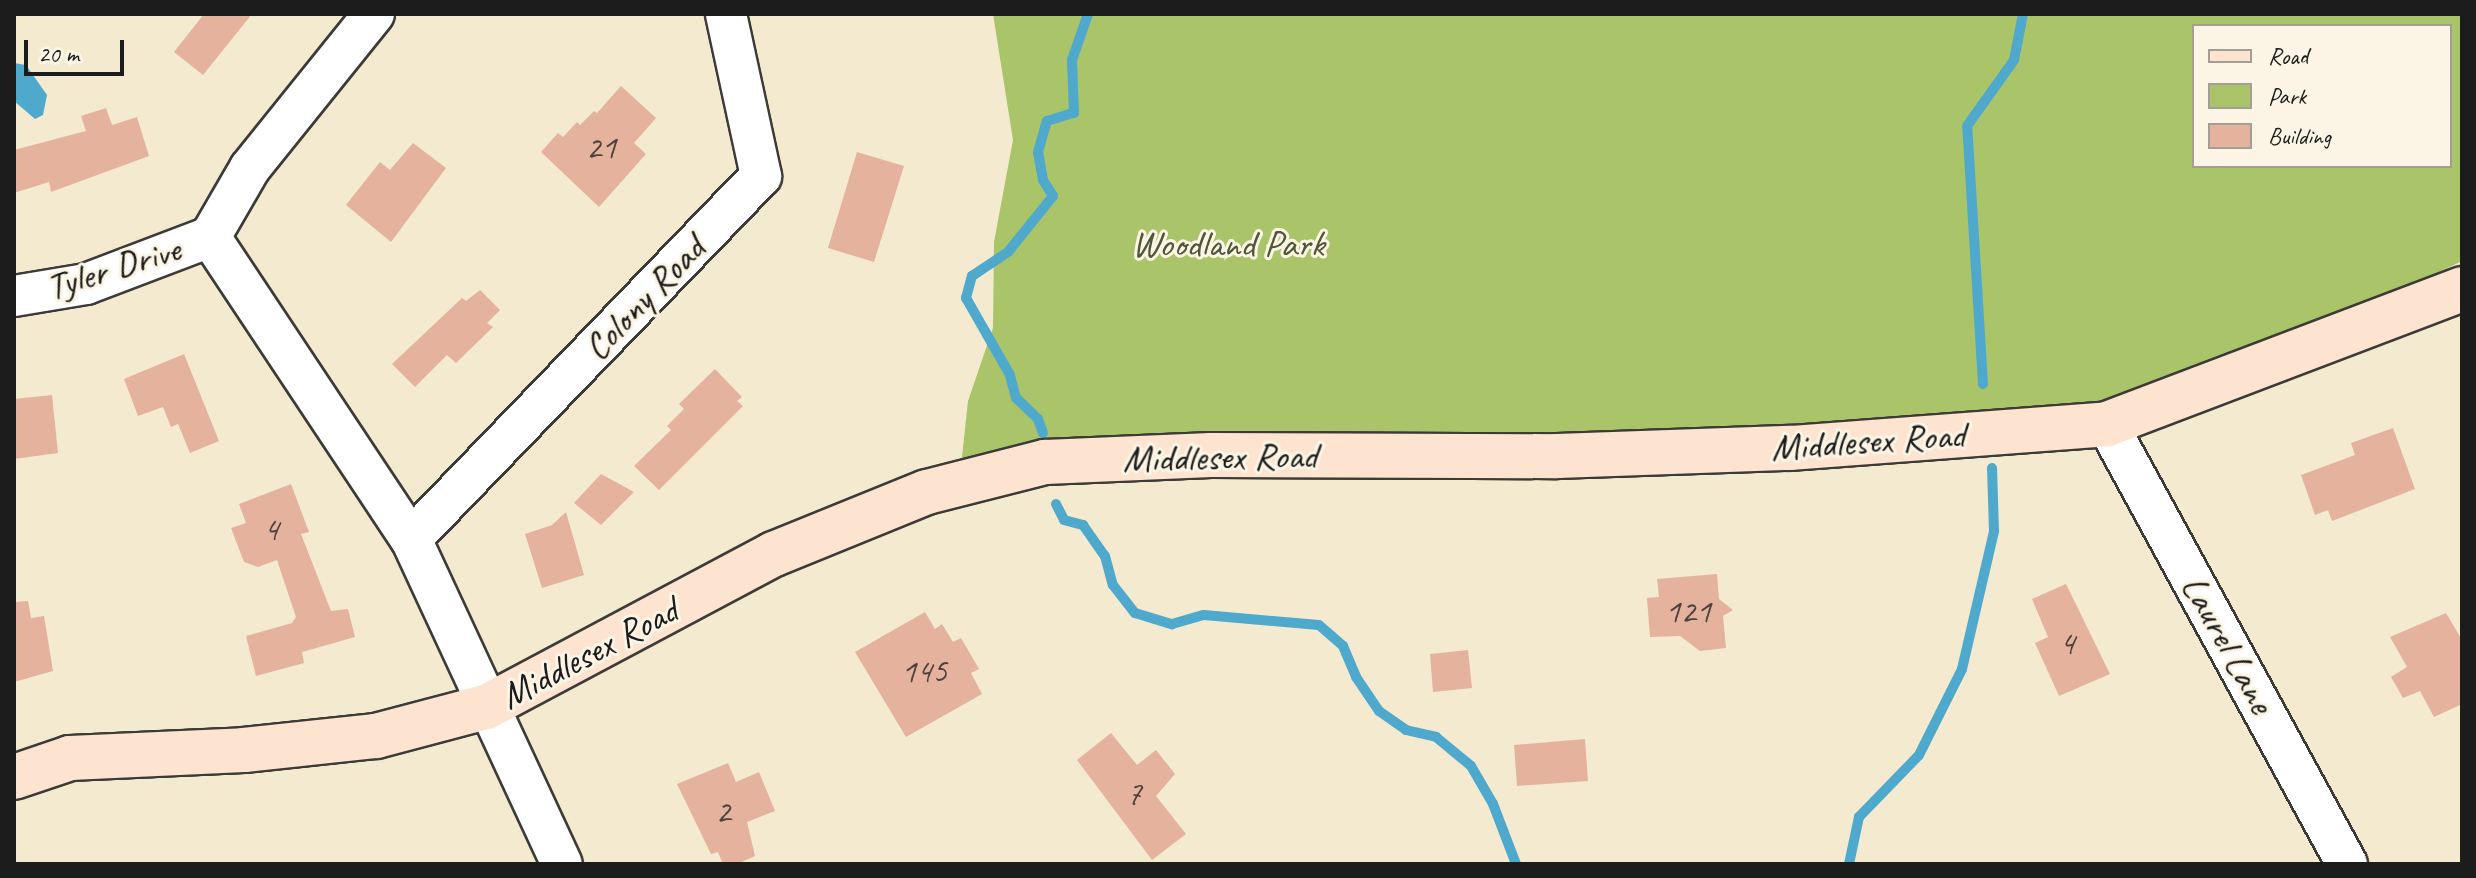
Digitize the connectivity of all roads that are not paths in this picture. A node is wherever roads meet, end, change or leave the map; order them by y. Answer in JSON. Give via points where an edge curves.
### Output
{"nodes":[{"id":1,"x":374,"y":14,"type":"edge"},
{"id":2,"x":726,"y":14,"type":"edge"},
{"id":3,"x":210,"y":237,"type":"junction"},
{"id":4,"x":2462,"y":289,"type":"edge"},
{"id":5,"x":14,"y":296,"type":"edge"},
{"id":6,"x":2107,"y":424,"type":"junction"},
{"id":7,"x":411,"y":539,"type":"junction"},
{"id":8,"x":486,"y":707,"type":"junction"},
{"id":9,"x":14,"y":777,"type":"edge"},
{"id":10,"x":562,"y":864,"type":"edge"},
{"id":11,"x":2347,"y":864,"type":"edge"}],
"edges":[{"from":1,"to":3,"type":"street","via":[[250,168]]},
{"from":2,"to":7,"type":"street","name":"Colony Road","via":[[761,176]]},
{"from":3,"to":5,"type":"street","name":"Tyler Drive","via":[[86,284]]},
{"from":3,"to":7,"type":"street"},
{"from":4,"to":6,"type":"street","name":"Middlesex Road"},
{"from":6,"to":8,"type":"street","name":"Middlesex Road","via":[[1775,448],[1557,456],[1211,455],[1045,462],[927,492],[774,554]]},
{"from":6,"to":11,"type":"street","name":"Laurel Lane"},
{"from":7,"to":8,"type":"street"},
{"from":8,"to":9,"type":"street","name":"Middlesex Road","via":[[376,736],[244,750],[70,758]]},
{"from":8,"to":10,"type":"street"}]}
